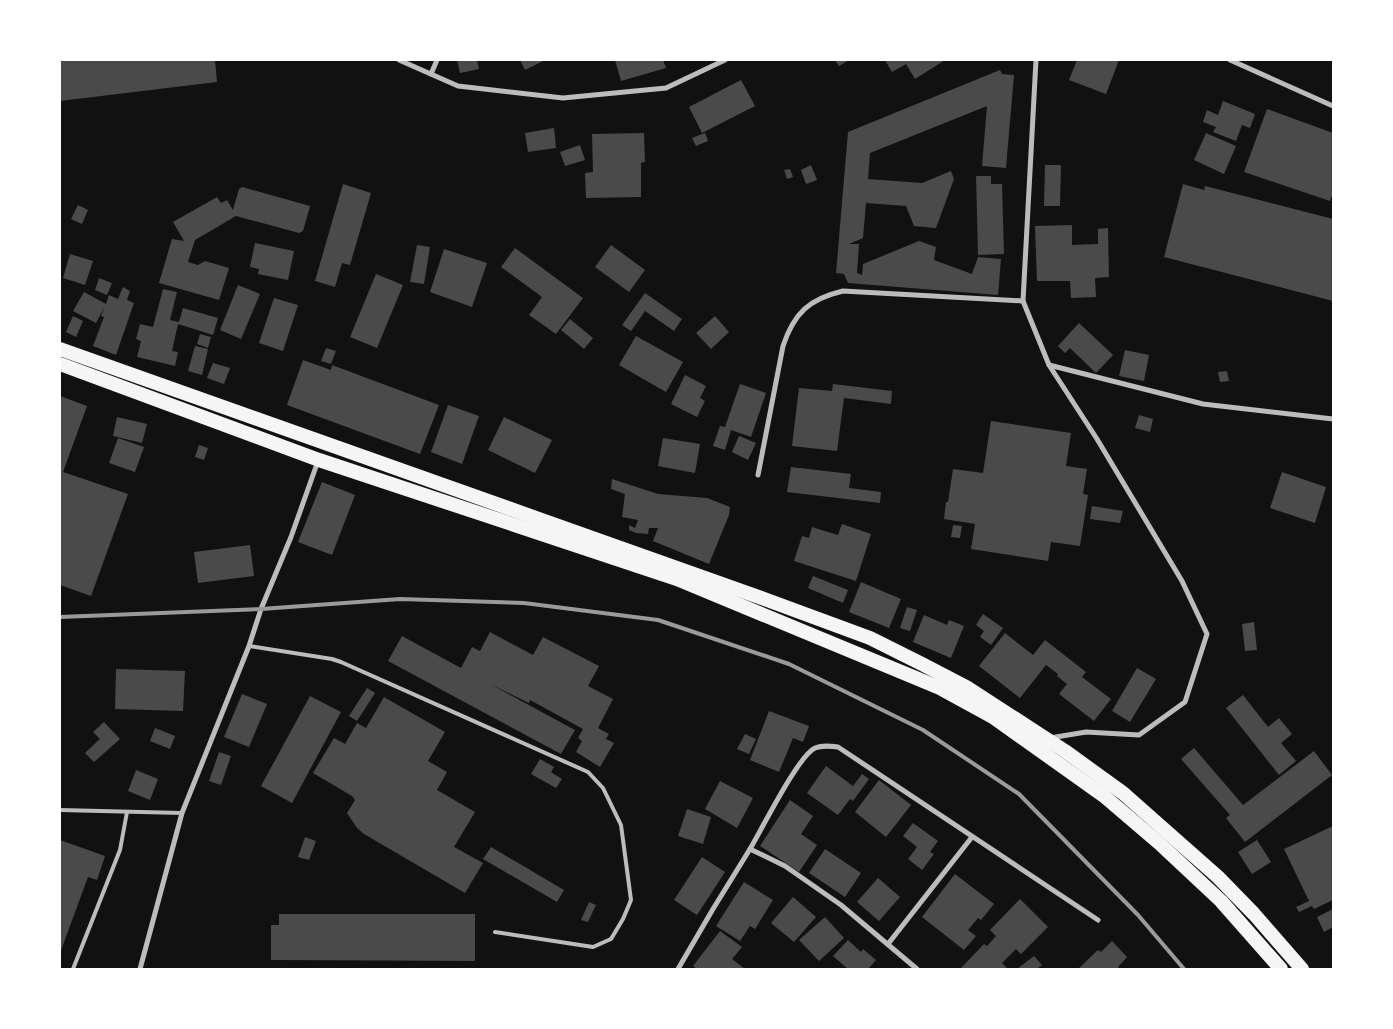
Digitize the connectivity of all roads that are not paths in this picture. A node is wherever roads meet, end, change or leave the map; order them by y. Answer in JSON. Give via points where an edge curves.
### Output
{"nodes":[{"id":1,"x":399,"y":60,"type":"edge"},
{"id":2,"x":437,"y":60,"type":"edge"},
{"id":3,"x":725,"y":60,"type":"edge"},
{"id":4,"x":1036,"y":60,"type":"edge"},
{"id":5,"x":1230,"y":60,"type":"edge"},
{"id":6,"x":431,"y":74,"type":"junction"},
{"id":7,"x":1333,"y":106,"type":"edge"},
{"id":8,"x":1024,"y":301,"type":"junction"},
{"id":9,"x":60,"y":349,"type":"edge"},
{"id":10,"x":60,"y":364,"type":"edge"},
{"id":11,"x":1049,"y":366,"type":"junction"},
{"id":12,"x":1333,"y":419,"type":"edge"},
{"id":13,"x":319,"y":460,"type":"junction"},
{"id":14,"x":758,"y":475,"type":"dead end"},
{"id":15,"x":249,"y":646,"type":"junction"},
{"id":16,"x":1046,"y":739,"type":"junction"},
{"id":17,"x":60,"y":810,"type":"edge"},
{"id":18,"x":127,"y":812,"type":"junction"},
{"id":19,"x":182,"y":813,"type":"junction"},
{"id":20,"x":972,"y":837,"type":"junction"},
{"id":21,"x":750,"y":849,"type":"junction"},
{"id":22,"x":1098,"y":920,"type":"dead end"},
{"id":23,"x":495,"y":932,"type":"dead end"},
{"id":24,"x":888,"y":944,"type":"junction"},
{"id":25,"x":73,"y":969,"type":"edge"},
{"id":26,"x":140,"y":969,"type":"edge"},
{"id":27,"x":678,"y":969,"type":"edge"},
{"id":28,"x":917,"y":969,"type":"edge"},
{"id":29,"x":1281,"y":969,"type":"edge"},
{"id":30,"x":1302,"y":969,"type":"edge"}],
"edges":[{"from":1,"to":6,"type":"street"},
{"from":2,"to":6,"type":"street"},
{"from":3,"to":6,"type":"street","via":[[666,88],[563,98],[458,86]]},
{"from":4,"to":8,"type":"street"},
{"from":5,"to":7,"type":"street"},
{"from":8,"to":11,"type":"street"},
{"from":8,"to":14,"type":"street","via":[[843,291],[811,303],[788,330],[783,346]]},
{"from":9,"to":16,"type":"highway","via":[[870,638],[968,688]]},
{"from":10,"to":13,"type":"highway"},
{"from":11,"to":12,"type":"street","via":[[1203,404]]},
{"from":11,"to":16,"type":"street","via":[[1182,581],[1207,634],[1185,702],[1139,735],[1086,732]]},
{"from":13,"to":15,"type":"street"},
{"from":13,"to":29,"type":"highway","via":[[677,579],[940,688],[993,717],[1104,796],[1220,902]]},
{"from":15,"to":19,"type":"street"},
{"from":15,"to":23,"type":"lane","via":[[341,662],[588,772],[603,788],[621,825],[631,900],[611,939],[593,947]]},
{"from":16,"to":30,"type":"highway","via":[[1123,793],[1164,827],[1254,914]]},
{"from":17,"to":18,"type":"lane"},
{"from":18,"to":19,"type":"lane"},
{"from":18,"to":25,"type":"lane","via":[[120,850]]},
{"from":19,"to":26,"type":"street"},
{"from":20,"to":21,"type":"street","via":[[838,747],[825,746],[814,748],[801,761]]},
{"from":20,"to":22,"type":"street"},
{"from":20,"to":24,"type":"street"},
{"from":21,"to":24,"type":"street","via":[[801,877]]},
{"from":21,"to":27,"type":"street"},
{"from":24,"to":28,"type":"street"}]}
